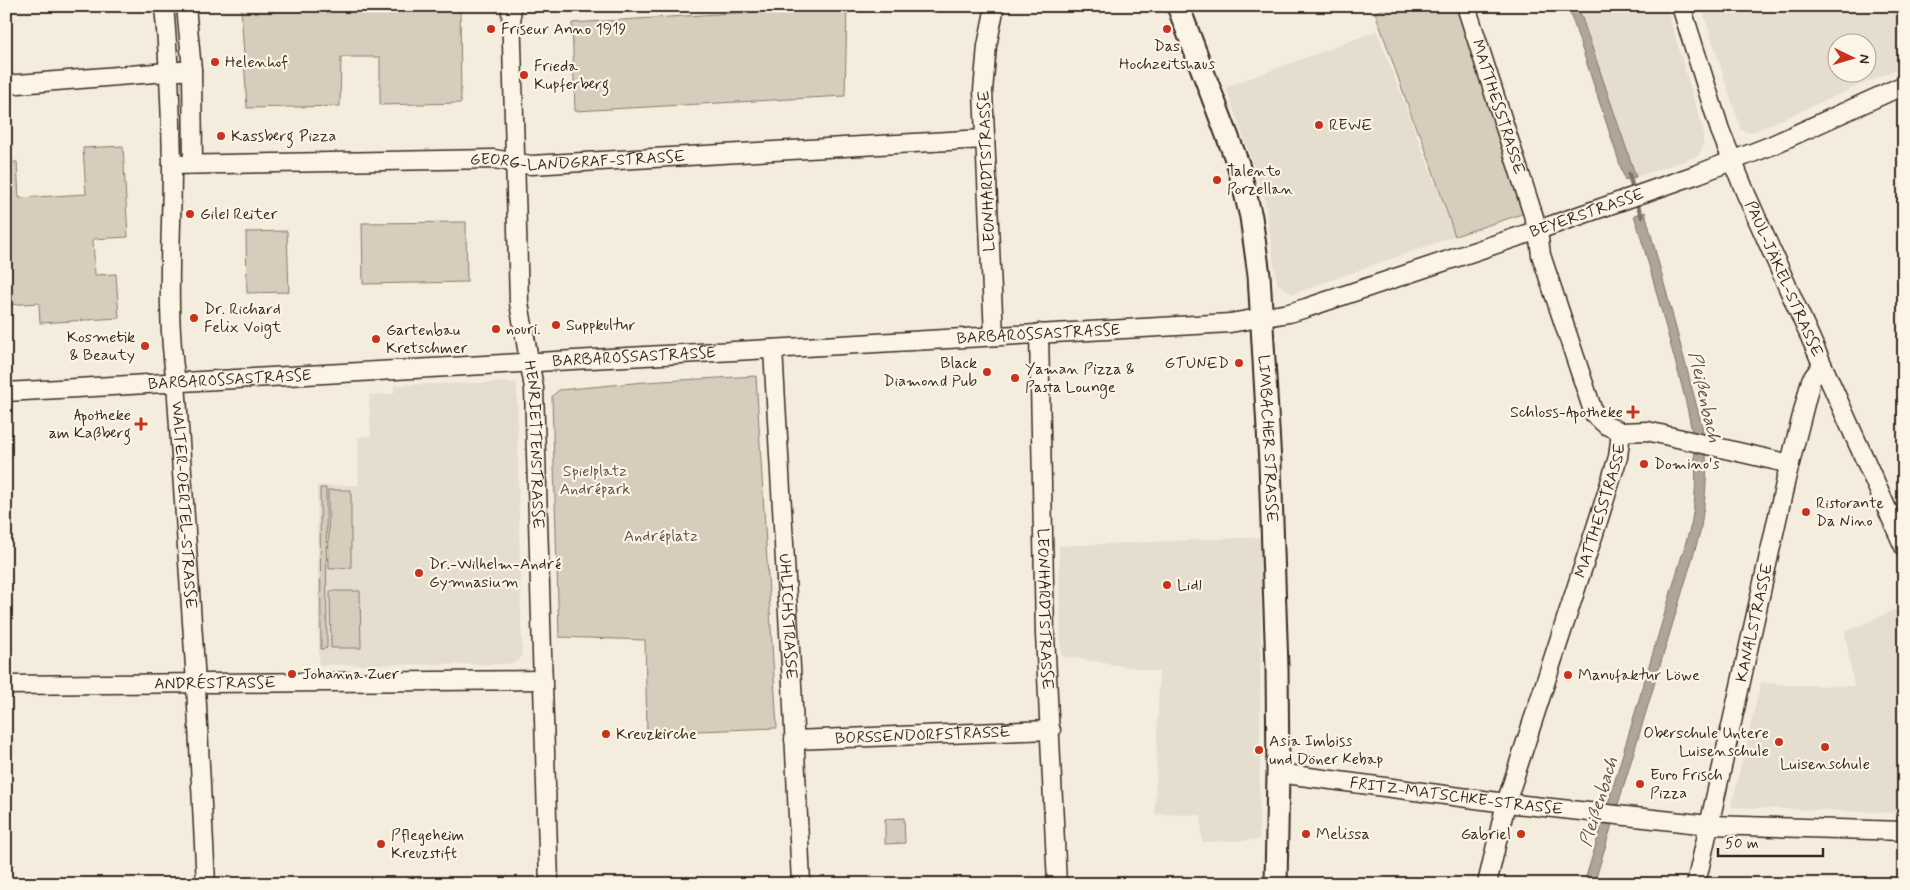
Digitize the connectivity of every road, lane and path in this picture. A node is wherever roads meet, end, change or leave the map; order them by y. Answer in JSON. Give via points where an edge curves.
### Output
{"nodes":[{"id":1,"x":164,"y":6,"type":"edge"},
{"id":2,"x":186,"y":6,"type":"edge"},
{"id":3,"x":511,"y":6,"type":"edge"},
{"id":4,"x":995,"y":6,"type":"edge"},
{"id":5,"x":1178,"y":6,"type":"edge"},
{"id":6,"x":1466,"y":6,"type":"edge"},
{"id":7,"x":1681,"y":6,"type":"edge"},
{"id":8,"x":192,"y":70,"type":"junction"},
{"id":9,"x":170,"y":71,"type":"junction"},
{"id":10,"x":6,"y":85,"type":"edge"},
{"id":11,"x":1904,"y":85,"type":"edge"},
{"id":12,"x":984,"y":139,"type":"junction"},
{"id":13,"x":1733,"y":161,"type":"junction"},
{"id":14,"x":514,"y":162,"type":"junction"},
{"id":15,"x":193,"y":164,"type":"junction"},
{"id":16,"x":172,"y":165,"type":"junction"},
{"id":17,"x":1538,"y":230,"type":"junction"},
{"id":18,"x":1262,"y":317,"type":"junction"},
{"id":19,"x":1039,"y":334,"type":"junction"},
{"id":20,"x":994,"y":336,"type":"junction"},
{"id":21,"x":773,"y":349,"type":"junction"},
{"id":22,"x":529,"y":362,"type":"junction"},
{"id":23,"x":1822,"y":365,"type":"junction"},
{"id":24,"x":176,"y":382,"type":"junction"},
{"id":25,"x":6,"y":392,"type":"edge"},
{"id":26,"x":1621,"y":432,"type":"junction"},
{"id":27,"x":1790,"y":464,"type":"junction"},
{"id":28,"x":1904,"y":547,"type":"edge"},
{"id":29,"x":543,"y":680,"type":"junction"},
{"id":30,"x":6,"y":685,"type":"edge"},
{"id":31,"x":196,"y":685,"type":"junction"},
{"id":32,"x":1050,"y":730,"type":"junction"},
{"id":33,"x":794,"y":740,"type":"junction"},
{"id":34,"x":1278,"y":773,"type":"junction"},
{"id":35,"x":1506,"y":803,"type":"junction"},
{"id":36,"x":1709,"y":825,"type":"junction"},
{"id":37,"x":1904,"y":831,"type":"edge"},
{"id":38,"x":206,"y":884,"type":"edge"},
{"id":39,"x":549,"y":884,"type":"edge"},
{"id":40,"x":801,"y":884,"type":"edge"},
{"id":41,"x":1056,"y":884,"type":"edge"},
{"id":42,"x":1276,"y":884,"type":"edge"},
{"id":43,"x":1487,"y":884,"type":"edge"},
{"id":44,"x":1696,"y":884,"type":"edge"}],
"edges":[{"from":1,"to":9,"type":"street","name":"WALTER-OERTEL-STRASSE"},
{"from":2,"to":8,"type":"street"},
{"from":3,"to":14,"type":"street","name":"HENRIETTENSTRASSE"},
{"from":4,"to":12,"type":"street","name":"LEONHARDTSTRASSE","via":[[983,91]]},
{"from":5,"to":18,"type":"main road","name":"LIMBACHER STRASSE","via":[[1245,189]]},
{"from":6,"to":17,"type":"street","name":"MATTHESSTRASSE"},
{"from":7,"to":13,"type":"street","name":"PAUL-JÄKEL-STRASSE"},
{"from":8,"to":9,"type":"street"},
{"from":8,"to":15,"type":"street"},
{"from":9,"to":10,"type":"street"},
{"from":9,"to":16,"type":"street","name":"WALTER-OERTEL-STRASSE"},
{"from":11,"to":13,"type":"street","name":"BEYERSTRASSE"},
{"from":12,"to":14,"type":"street","name":"GEORG-LANDGRAF-STRASSE","via":[[531,165]]},
{"from":12,"to":20,"type":"street","name":"LEONHARDTSTRASSE"},
{"from":13,"to":17,"type":"street","name":"BEYERSTRASSE"},
{"from":13,"to":23,"type":"street","name":"PAUL-JÄKEL-STRASSE"},
{"from":14,"to":15,"type":"street","name":"GEORG-LANDGRAF-STRASSE","via":[[494,159]]},
{"from":14,"to":22,"type":"street","name":"HENRIETTENSTRASSE","via":[[519,303]]},
{"from":15,"to":16,"type":"street","name":"GEORG-LANDGRAF-STRASSE"},
{"from":16,"to":24,"type":"street","name":"WALTER-OERTEL-STRASSE","via":[[170,290]]},
{"from":17,"to":18,"type":"street","name":"BEYERSTRASSE","via":[[1306,308]]},
{"from":17,"to":26,"type":"street","name":"MATTHESSTRASSE","via":[[1541,255],[1594,414]]},
{"from":18,"to":19,"type":"street","name":"BARBAROSSASTRASSE","via":[[1230,323]]},
{"from":18,"to":34,"type":"main road","name":"LIMBACHER STRASSE","via":[[1272,512]]},
{"from":19,"to":20,"type":"street","name":"BARBAROSSASTRASSE"},
{"from":19,"to":32,"type":"street","name":"LEONHARDTSTRASSE"},
{"from":20,"to":21,"type":"street","name":"BARBAROSSASTRASSE"},
{"from":21,"to":22,"type":"street","name":"BARBAROSSASTRASSE"},
{"from":21,"to":33,"type":"street","name":"UHLICHSTRASSE"},
{"from":22,"to":24,"type":"street","name":"BARBAROSSASTRASSE"},
{"from":22,"to":29,"type":"street","name":"HENRIETTENSTRASSE","via":[[534,388]]},
{"from":23,"to":27,"type":"street","name":"KANALSTRASSE","via":[[1811,380]]},
{"from":23,"to":28,"type":"street","name":"PAUL-JÄKEL-STRASSE"},
{"from":24,"to":25,"type":"street","name":"BARBAROSSASTRASSE"},
{"from":24,"to":31,"type":"street","name":"WALTER-OERTEL-STRASSE"},
{"from":26,"to":27,"type":"street","via":[[1648,431]]},
{"from":26,"to":35,"type":"street","name":"MATTHESSTRASSE","via":[[1618,457]]},
{"from":27,"to":36,"type":"street","name":"KANALSTRASSE"},
{"from":29,"to":31,"type":"street","name":"ANDRÉSTRASSE"},
{"from":29,"to":39,"type":"street","name":"HENRIETTENSTRASSE"},
{"from":30,"to":31,"type":"street","name":"ANDRÉSTRASSE"},
{"from":31,"to":38,"type":"street","name":"WALTER-OERTEL-STRASSE"},
{"from":32,"to":33,"type":"street","name":"BORSSENDORFSTRASSE"},
{"from":32,"to":41,"type":"street","name":"LEONHARDTSTRASSE"},
{"from":33,"to":40,"type":"street","name":"UHLICHSTRASSE"},
{"from":34,"to":35,"type":"street","name":"FRITZ-MATSCHKE-STRASSE"},
{"from":34,"to":42,"type":"main road","name":"LIMBACHER STRASSE"},
{"from":35,"to":36,"type":"street","name":"FRITZ-MATSCHKE-STRASSE"},
{"from":35,"to":43,"type":"street","name":"MATTHESSTRASSE"},
{"from":36,"to":37,"type":"street","name":"FRITZ-MATSCHKE-STRASSE"},
{"from":36,"to":44,"type":"street","name":"KANALSTRASSE"}]}
